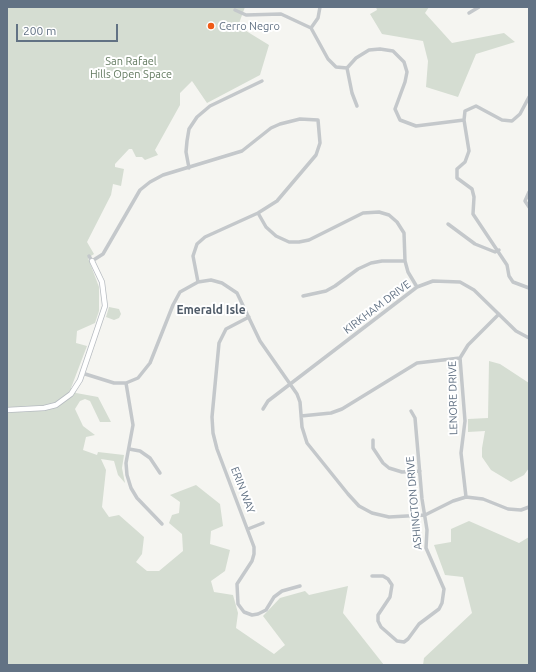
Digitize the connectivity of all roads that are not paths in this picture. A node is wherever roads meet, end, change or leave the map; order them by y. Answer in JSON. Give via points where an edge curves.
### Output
{"nodes":[{"id":1,"x":320,"y":7,"type":"edge"},
{"id":2,"x":479,"y":7,"type":"edge"},
{"id":3,"x":235,"y":10,"type":"dead end"},
{"id":4,"x":469,"y":13,"type":"dead end"},
{"id":5,"x":311,"y":28,"type":"junction"},
{"id":6,"x":347,"y":68,"type":"junction"},
{"id":7,"x":262,"y":81,"type":"dead end"},
{"id":8,"x":529,"y":97,"type":"edge"},
{"id":9,"x":357,"y":106,"type":"dead end"},
{"id":10,"x":464,"y":120,"type":"junction"},
{"id":11,"x":189,"y":168,"type":"junction"},
{"id":12,"x":529,"y":192,"type":"edge"},
{"id":13,"x":529,"y":207,"type":"edge"},
{"id":14,"x":258,"y":213,"type":"junction"},
{"id":15,"x":448,"y":224,"type":"dead end"},
{"id":16,"x":499,"y":250,"type":"junction"},
{"id":17,"x":89,"y":256,"type":"dead end"},
{"id":18,"x":92,"y":261,"type":"junction"},
{"id":19,"x":405,"y":261,"type":"junction"},
{"id":20,"x":198,"y":282,"type":"junction"},
{"id":21,"x":417,"y":287,"type":"junction"},
{"id":22,"x":529,"y":288,"type":"edge"},
{"id":23,"x":303,"y":296,"type":"dead end"},
{"id":24,"x":499,"y":314,"type":"junction"},
{"id":25,"x":249,"y":317,"type":"junction"},
{"id":26,"x":529,"y":338,"type":"edge"},
{"id":27,"x":460,"y":358,"type":"junction"},
{"id":28,"x":82,"y":373,"type":"junction"},
{"id":29,"x":126,"y":383,"type":"junction"},
{"id":30,"x":291,"y":383,"type":"junction"},
{"id":31,"x":263,"y":408,"type":"dead end"},
{"id":32,"x":7,"y":410,"type":"edge"},
{"id":33,"x":411,"y":411,"type":"dead end"},
{"id":34,"x":301,"y":416,"type":"junction"},
{"id":35,"x":373,"y":440,"type":"dead end"},
{"id":36,"x":129,"y":448,"type":"junction"},
{"id":37,"x":420,"y":471,"type":"junction"},
{"id":38,"x":160,"y":474,"type":"dead end"},
{"id":39,"x":466,"y":497,"type":"junction"},
{"id":40,"x":529,"y":507,"type":"edge"},
{"id":41,"x":425,"y":515,"type":"junction"},
{"id":42,"x":264,"y":523,"type":"dead end"},
{"id":43,"x":162,"y":524,"type":"dead end"},
{"id":44,"x":248,"y":528,"type":"junction"},
{"id":45,"x":372,"y":576,"type":"dead end"},
{"id":46,"x":300,"y":586,"type":"dead end"}],
"edges":[{"from":1,"to":5,"type":"street","via":[[318,18]]},
{"from":2,"to":4,"type":"street"},
{"from":3,"to":5,"type":"street","via":[[246,15],[281,14]]},
{"from":5,"to":6,"type":"street","via":[[328,59],[336,67]]},
{"from":6,"to":9,"type":"street"},
{"from":6,"to":10,"type":"street","via":[[356,58],[369,50],[393,51],[404,62],[407,72],[406,82],[395,109],[400,120],[416,126]]},
{"from":7,"to":11,"type":"street","via":[[199,114],[191,126],[186,141]]},
{"from":8,"to":10,"type":"street","via":[[520,114],[512,121],[502,120],[476,106],[465,112]]},
{"from":10,"to":16,"type":"street","via":[[469,151],[465,162],[457,169],[457,178],[472,189],[473,214]]},
{"from":11,"to":14,"type":"street","via":[[242,151],[280,124],[300,119],[316,119],[319,121],[320,144],[316,155],[278,201]]},
{"from":11,"to":18,"type":"street","via":[[163,175],[140,190],[108,247]]},
{"from":12,"to":13,"type":"street","via":[[525,201]]},
{"from":14,"to":19,"type":"street","via":[[266,227],[276,236],[289,242],[299,242],[309,240],[364,213],[379,212],[388,215],[401,228],[406,241]]},
{"from":14,"to":20,"type":"street","via":[[199,242],[193,256]]},
{"from":15,"to":16,"type":"street","via":[[475,244],[494,252]]},
{"from":16,"to":22,"type":"street","via":[[513,282]]},
{"from":17,"to":18,"type":"street"},
{"from":18,"to":28,"type":"street","via":[[102,282],[105,300],[104,311]]},
{"from":19,"to":21,"type":"street"},
{"from":19,"to":23,"type":"street","via":[[371,263],[326,291]]},
{"from":20,"to":25,"type":"street","via":[[217,281],[228,286],[237,293]]},
{"from":20,"to":29,"type":"street","via":[[186,288],[176,298],[146,369],[138,378]]},
{"from":21,"to":24,"type":"street","name":"KIRKHAM DRIVE","via":[[434,281],[460,282],[474,290]]},
{"from":21,"to":30,"type":"street","name":"KIRKHAM DRIVE"},
{"from":24,"to":26,"type":"street","name":"KIRKHAM DRIVE","via":[[516,331]]},
{"from":24,"to":27,"type":"street","name":"LENORE DRIVE","via":[[468,345]]},
{"from":25,"to":30,"type":"street","via":[[260,341]]},
{"from":25,"to":44,"type":"street","name":"ERIN WAY","via":[[226,329],[219,343],[212,417],[217,449]]},
{"from":27,"to":34,"type":"street","via":[[417,363],[342,409],[331,413]]},
{"from":27,"to":39,"type":"street","name":"LENORE DRIVE","via":[[465,421],[462,453]]},
{"from":28,"to":29,"type":"street","via":[[108,382]]},
{"from":28,"to":32,"type":"street","via":[[73,391],[56,404],[44,408]]},
{"from":29,"to":36,"type":"street","via":[[133,421]]},
{"from":30,"to":31,"type":"street","name":"KIRKHAM DRIVE"},
{"from":30,"to":34,"type":"street","via":[[299,398]]},
{"from":33,"to":37,"type":"street","name":"ASHINGTON DRIVE","via":[[416,418]]},
{"from":34,"to":41,"type":"street","via":[[303,433],[308,443],[359,506],[381,516]]},
{"from":35,"to":37,"type":"street","via":[[374,448],[383,464],[389,468],[402,472]]},
{"from":36,"to":38,"type":"street","via":[[140,451],[150,458]]},
{"from":36,"to":43,"type":"street","via":[[126,463],[131,488]]},
{"from":37,"to":41,"type":"street","name":"ASHINGTON DRIVE"},
{"from":39,"to":40,"type":"street","via":[[483,499],[508,509],[521,510]]},
{"from":39,"to":41,"type":"street"},
{"from":41,"to":45,"type":"street","name":"ASHINGTON DRIVE","via":[[427,552],[444,589],[444,596],[439,609],[420,624],[404,642],[397,641],[380,627],[378,615],[390,597],[392,585],[383,576]]},
{"from":42,"to":44,"type":"street"},
{"from":44,"to":46,"type":"street","name":"ERIN WAY","via":[[254,554],[237,584],[238,604],[244,612],[258,614],[266,610],[274,597],[282,591]]}]}
